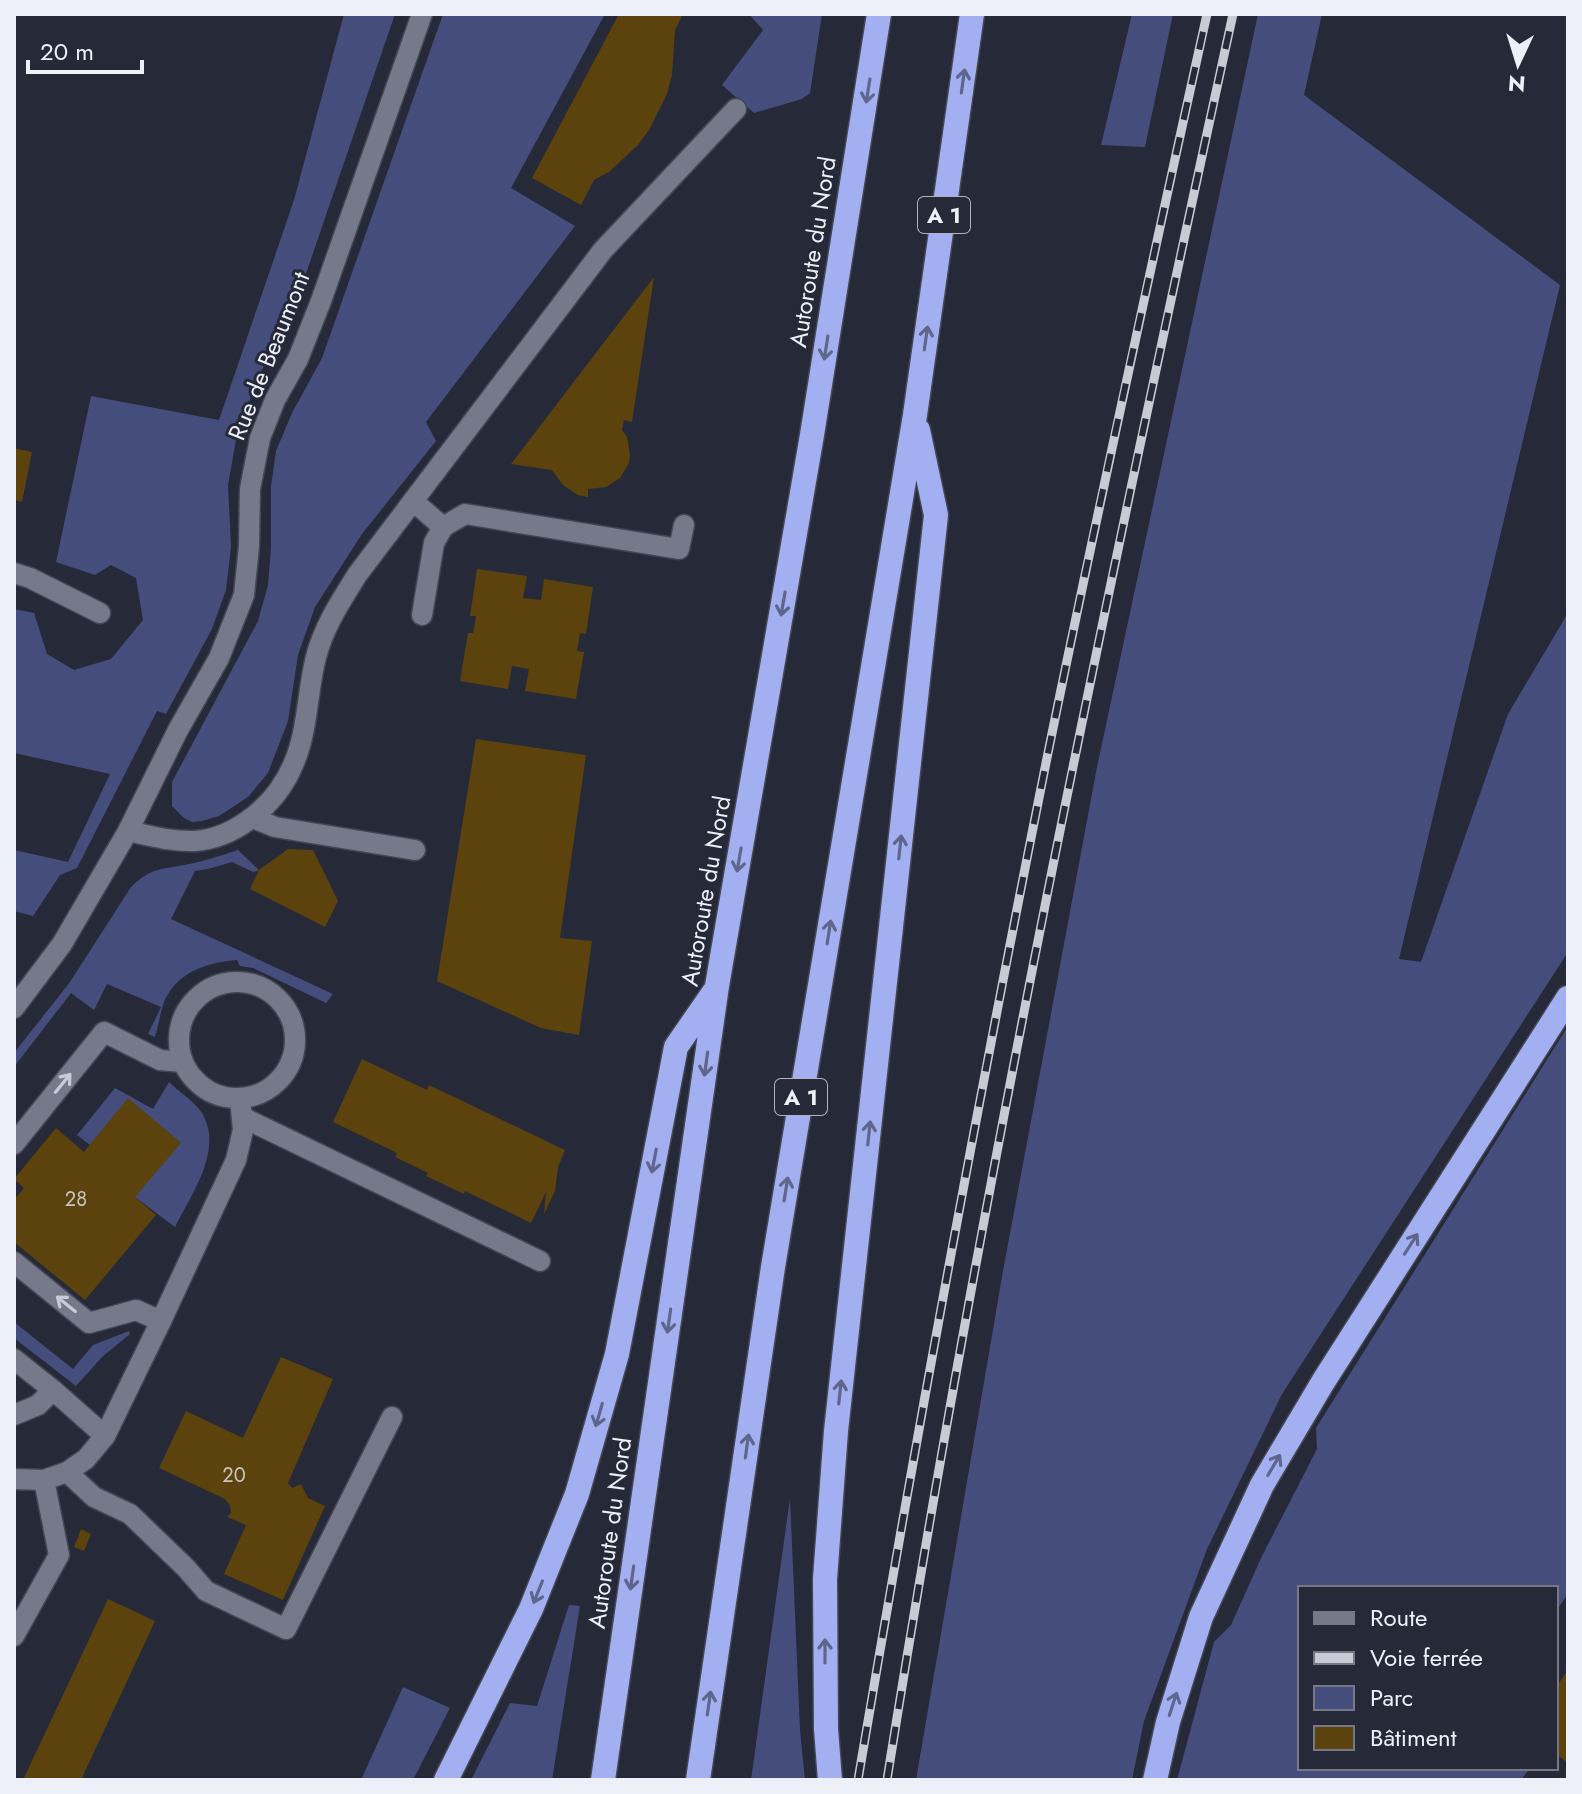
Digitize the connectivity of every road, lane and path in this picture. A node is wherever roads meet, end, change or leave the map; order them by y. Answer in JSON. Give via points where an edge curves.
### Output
{"nodes":[{"id":1,"x":422,"y":14,"type":"edge"},
{"id":2,"x":879,"y":14,"type":"edge"},
{"id":3,"x":972,"y":14,"type":"edge"},
{"id":4,"x":736,"y":109,"type":"dead end"},
{"id":5,"x":915,"y":415,"type":"junction"},
{"id":6,"x":413,"y":501,"type":"junction"},
{"id":7,"x":684,"y":525,"type":"dead end"},
{"id":8,"x":443,"y":527,"type":"junction"},
{"id":9,"x":14,"y":573,"type":"edge"},
{"id":10,"x":100,"y":613,"type":"dead end"},
{"id":11,"x":422,"y":615,"type":"dead end"},
{"id":12,"x":253,"y":818,"type":"junction"},
{"id":13,"x":128,"y":831,"type":"junction"},
{"id":14,"x":415,"y":850,"type":"dead end"},
{"id":15,"x":717,"y":986,"type":"junction"},
{"id":16,"x":1568,"y":998,"type":"edge"},
{"id":17,"x":14,"y":1008,"type":"edge"},
{"id":18,"x":182,"y":1062,"type":"junction"},
{"id":19,"x":241,"y":1108,"type":"junction"},
{"id":20,"x":14,"y":1144,"type":"edge"},
{"id":21,"x":540,"y":1261,"type":"dead end"},
{"id":22,"x":14,"y":1262,"type":"edge"},
{"id":23,"x":161,"y":1321,"type":"junction"},
{"id":24,"x":14,"y":1359,"type":"edge"},
{"id":25,"x":53,"y":1390,"type":"junction"},
{"id":26,"x":14,"y":1415,"type":"edge"},
{"id":27,"x":392,"y":1417,"type":"dead end"},
{"id":28,"x":105,"y":1436,"type":"junction"},
{"id":29,"x":67,"y":1472,"type":"junction"},
{"id":30,"x":14,"y":1479,"type":"edge"},
{"id":31,"x":44,"y":1480,"type":"junction"},
{"id":32,"x":14,"y":1636,"type":"edge"},
{"id":33,"x":446,"y":1780,"type":"edge"},
{"id":34,"x":603,"y":1780,"type":"edge"},
{"id":35,"x":698,"y":1780,"type":"edge"},
{"id":36,"x":830,"y":1780,"type":"edge"},
{"id":37,"x":1155,"y":1780,"type":"edge"}],
"edges":[{"from":1,"to":13,"type":"street","name":"Rue de Beaumont","via":[[321,301],[260,438],[250,489],[244,595],[219,658]]},
{"from":2,"to":15,"type":"highway","name":"Autoroute du Nord","one_way":true},
{"from":5,"to":3,"type":"highway","number":"A 1","one_way":true},
{"from":4,"to":6,"type":"street","via":[[603,250]]},
{"from":35,"to":5,"type":"highway","number":"A 1","one_way":true,"via":[[773,1267]]},
{"from":36,"to":5,"type":"highway","one_way":true,"via":[[825,1579],[836,1431],[936,515]]},
{"from":6,"to":8,"type":"street"},
{"from":6,"to":12,"type":"street","via":[[328,623],[293,765]]},
{"from":7,"to":8,"type":"street","via":[[679,549],[465,514]]},
{"from":8,"to":11,"type":"street","via":[[434,543]]},
{"from":9,"to":10,"type":"street"},
{"from":12,"to":13,"type":"street","via":[[197,841]]},
{"from":12,"to":14,"type":"street","via":[[275,827]]},
{"from":13,"to":17,"type":"street","name":"Rue de Beaumont","via":[[62,944]]},
{"from":15,"to":33,"type":"highway","one_way":true,"via":[[676,1047],[617,1354],[577,1494],[531,1609]]},
{"from":15,"to":34,"type":"highway","name":"Autoroute du Nord","one_way":true},
{"from":37,"to":16,"type":"highway","one_way":true,"via":[[1201,1617],[1262,1485]]},
{"from":18,"to":19,"type":"street","via":[[206,1089]]},
{"from":18,"to":19,"type":"street","via":[[180,1025],[202,993],[239,981],[275,996],[288,1011],[295,1049],[276,1083]]},
{"from":20,"to":18,"type":"street","one_way":true,"via":[[104,1032],[160,1060]]},
{"from":19,"to":21,"type":"street"},
{"from":19,"to":23,"type":"street","via":[[243,1130],[236,1160]]},
{"from":23,"to":22,"type":"street","one_way":true,"via":[[136,1310],[89,1323]]},
{"from":23,"to":28,"type":"street"},
{"from":24,"to":25,"type":"street"},
{"from":25,"to":26,"type":"street","via":[[38,1405]]},
{"from":25,"to":28,"type":"street"},
{"from":27,"to":29,"type":"street","via":[[286,1629],[206,1591],[130,1514],[94,1497]]},
{"from":28,"to":29,"type":"street"},
{"from":29,"to":31,"type":"street"},
{"from":30,"to":31,"type":"street"},
{"from":31,"to":32,"type":"street","via":[[59,1555]]}]}
